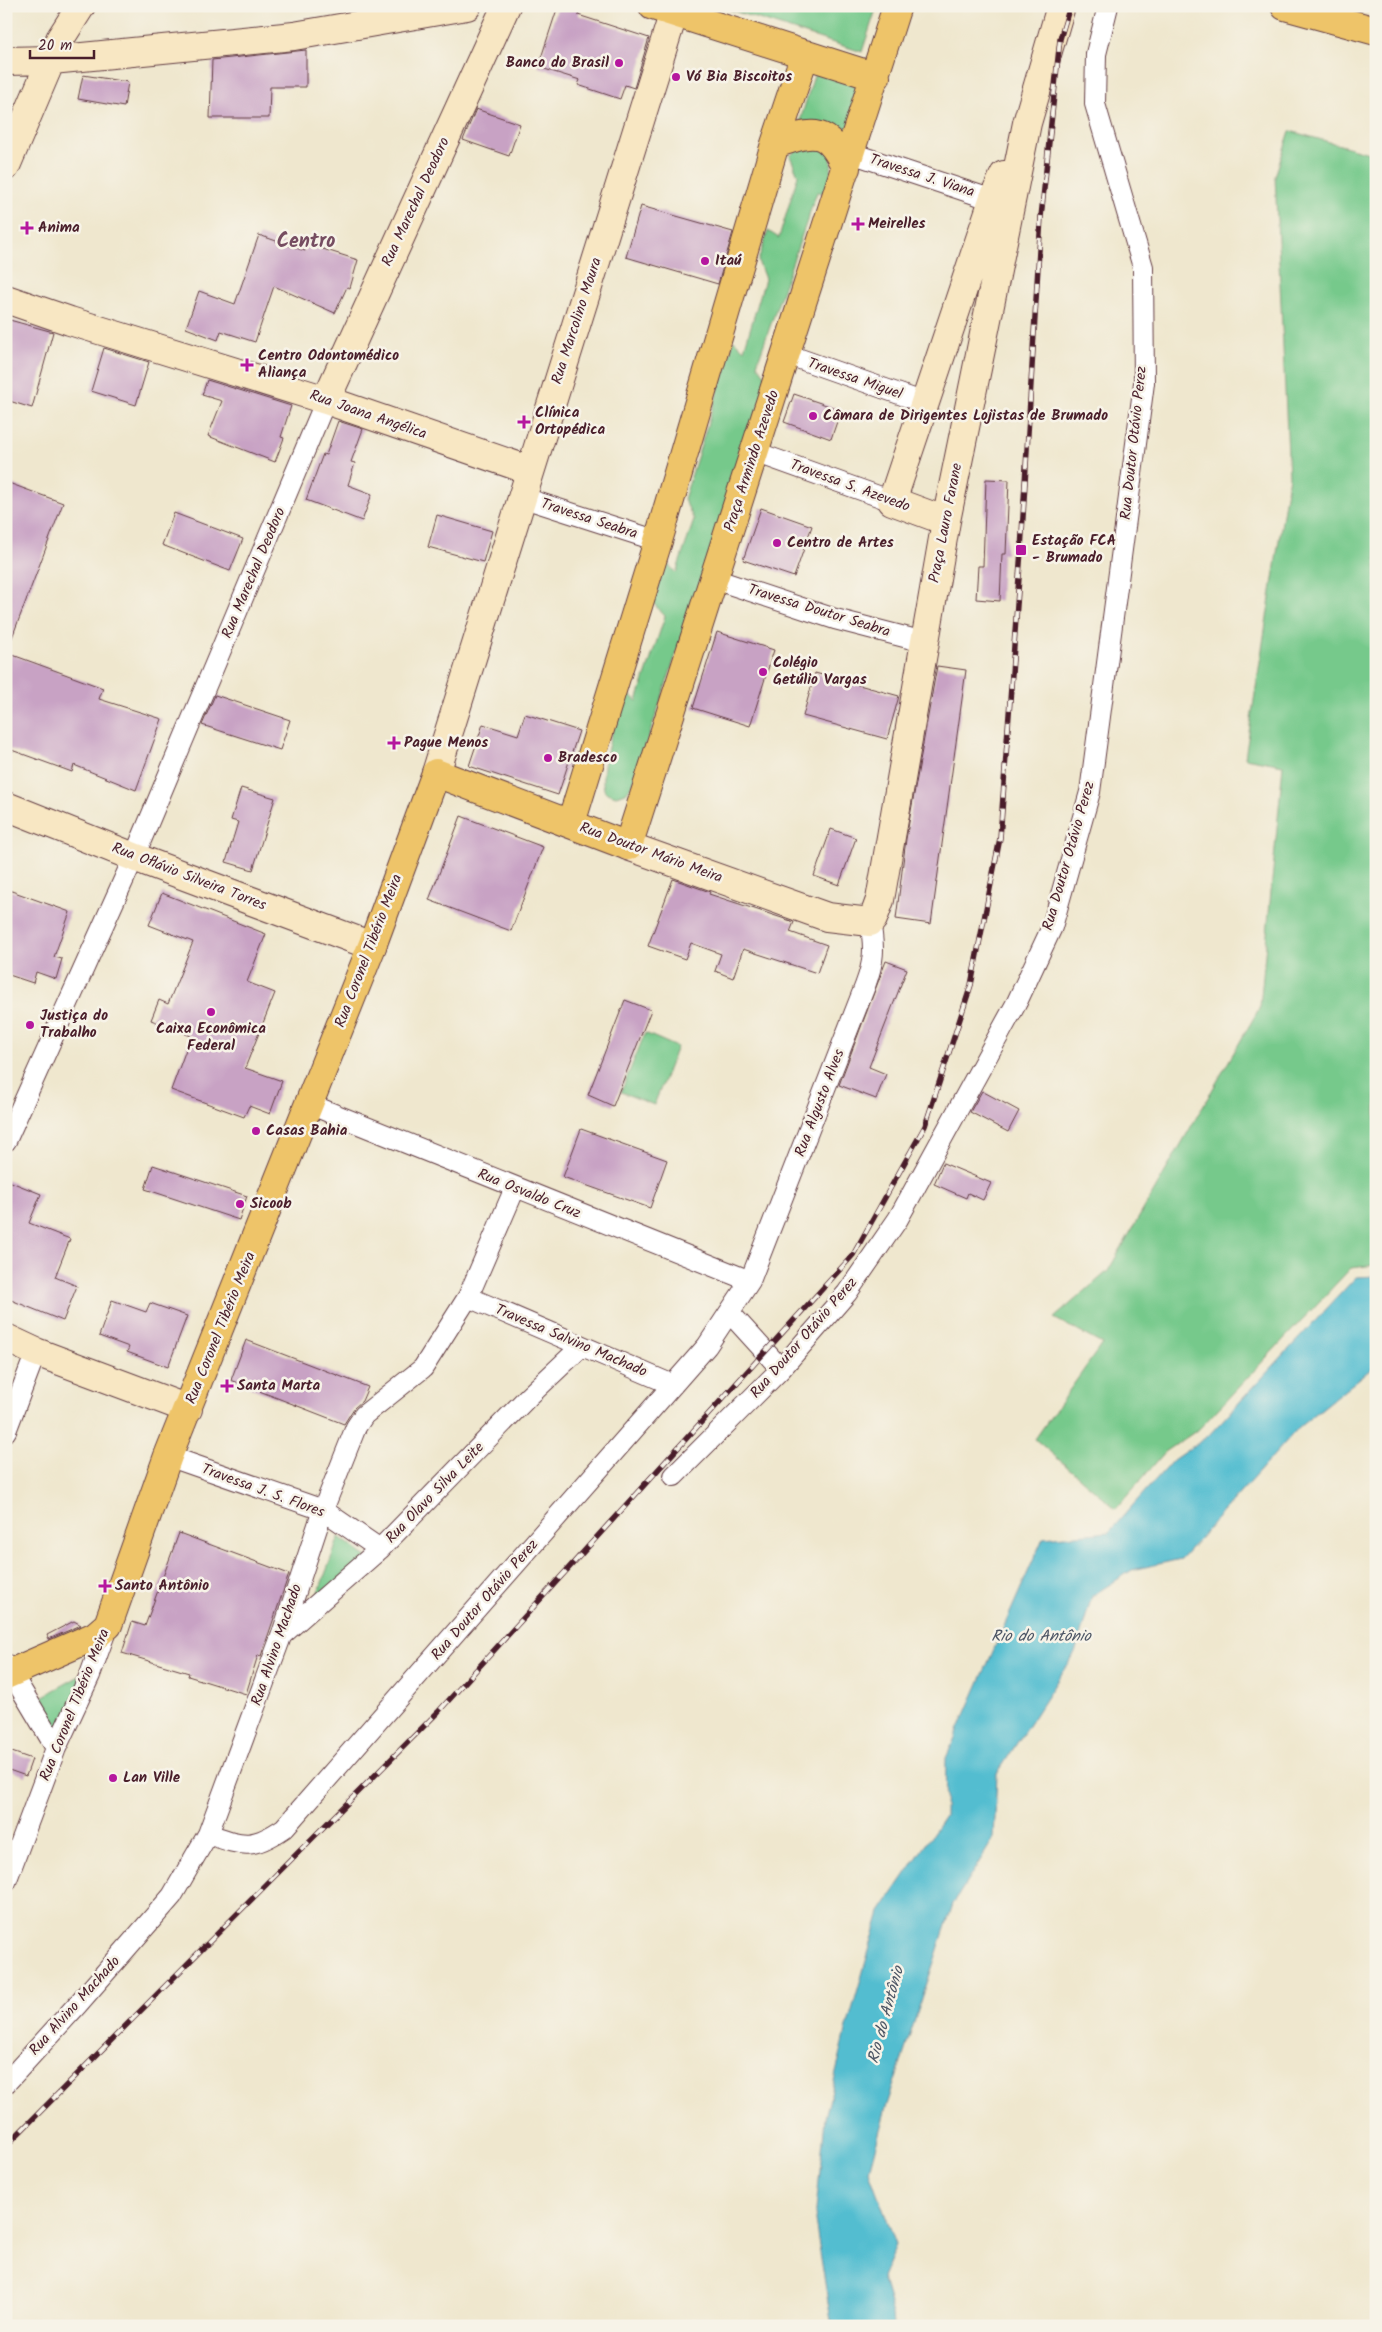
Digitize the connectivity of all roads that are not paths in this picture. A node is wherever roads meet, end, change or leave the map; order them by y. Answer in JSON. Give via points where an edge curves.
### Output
{"nodes":[{"id":1,"x":81,"y":6,"type":"edge"},
{"id":2,"x":467,"y":6,"type":"edge"},
{"id":3,"x":506,"y":6,"type":"edge"},
{"id":4,"x":898,"y":6,"type":"edge"},
{"id":5,"x":1060,"y":6,"type":"edge"},
{"id":6,"x":1108,"y":6,"type":"edge"},
{"id":7,"x":1285,"y":6,"type":"edge"},
{"id":8,"x":664,"y":9,"type":"edge"},
{"id":9,"x":1376,"y":32,"type":"edge"},
{"id":10,"x":804,"y":54,"type":"junction"},
{"id":11,"x":52,"y":60,"type":"junction"},
{"id":12,"x":6,"y":61,"type":"edge"},
{"id":13,"x":876,"y":77,"type":"junction"},
{"id":14,"x":1027,"y":123,"type":"junction"},
{"id":15,"x":775,"y":144,"type":"junction"},
{"id":16,"x":848,"y":161,"type":"junction"},
{"id":17,"x":6,"y":166,"type":"edge"},
{"id":18,"x":993,"y":200,"type":"junction"},
{"id":19,"x":6,"y":299,"type":"edge"},
{"id":20,"x":786,"y":354,"type":"junction"},
{"id":21,"x":326,"y":400,"type":"junction"},
{"id":22,"x":925,"y":403,"type":"junction"},
{"id":23,"x":755,"y":452,"type":"junction"},
{"id":24,"x":529,"y":470,"type":"junction"},
{"id":25,"x":521,"y":497,"type":"junction"},
{"id":26,"x":892,"y":501,"type":"junction"},
{"id":27,"x":946,"y":521,"type":"junction"},
{"id":28,"x":658,"y":541,"type":"junction"},
{"id":29,"x":714,"y":579,"type":"junction"},
{"id":30,"x":924,"y":642,"type":"junction"},
{"id":31,"x":436,"y":773,"type":"junction"},
{"id":32,"x":6,"y":806,"type":"edge"},
{"id":33,"x":571,"y":823,"type":"junction"},
{"id":34,"x":628,"y":846,"type":"junction"},
{"id":35,"x":134,"y":857,"type":"junction"},
{"id":36,"x":870,"y":922,"type":"junction"},
{"id":37,"x":372,"y":946,"type":"junction"},
{"id":38,"x":309,"y":1104,"type":"junction"},
{"id":39,"x":6,"y":1141,"type":"edge"},
{"id":40,"x":515,"y":1188,"type":"junction"},
{"id":41,"x":750,"y":1281,"type":"junction"},
{"id":42,"x":468,"y":1297,"type":"junction"},
{"id":43,"x":730,"y":1313,"type":"junction"},
{"id":44,"x":6,"y":1338,"type":"edge"},
{"id":45,"x":582,"y":1346,"type":"junction"},
{"id":46,"x":36,"y":1352,"type":"junction"},
{"id":47,"x":780,"y":1369,"type":"junction"},
{"id":48,"x":673,"y":1385,"type":"junction"},
{"id":49,"x":188,"y":1409,"type":"junction"},
{"id":50,"x":6,"y":1431,"type":"edge"},
{"id":51,"x":168,"y":1456,"type":"junction"},
{"id":52,"x":674,"y":1476,"type":"dead end"},
{"id":53,"x":323,"y":1510,"type":"junction"},
{"id":54,"x":380,"y":1549,"type":"junction"},
{"id":55,"x":108,"y":1625,"type":"junction"},
{"id":56,"x":282,"y":1634,"type":"junction"},
{"id":57,"x":8,"y":1670,"type":"edge"},
{"id":58,"x":56,"y":1748,"type":"junction"},
{"id":59,"x":208,"y":1834,"type":"junction"},
{"id":60,"x":6,"y":1882,"type":"edge"},
{"id":61,"x":6,"y":2083,"type":"edge"}],
"edges":[{"from":1,"to":11,"type":"main road","via":[[60,39]]},
{"from":2,"to":11,"type":"main road","via":[[294,36]]},
{"from":3,"to":21,"type":"main road","name":"Rua Marechal Deodoro"},
{"from":4,"to":13,"type":"main road","name":"Praça Armindo Azevedo"},
{"from":5,"to":14,"type":"main road","name":"Praça Lauro Farane"},
{"from":6,"to":47,"type":"street","name":"Rua Doutor Otávio Perez","via":[[1096,54],[1095,104],[1142,267],[1144,383],[1090,792],[1052,927],[1017,1002],[898,1218],[847,1293]]},
{"from":7,"to":9,"type":"main road"},
{"from":8,"to":10,"type":"main road"},
{"from":8,"to":24,"type":"main road","name":"Rua Marcolino Moura"},
{"from":10,"to":13,"type":"main road"},
{"from":10,"to":15,"type":"main road"},
{"from":11,"to":12,"type":"main road"},
{"from":11,"to":17,"type":"main road"},
{"from":13,"to":16,"type":"main road","name":"Praça Armindo Azevedo"},
{"from":14,"to":18,"type":"main road","name":"Praça Lauro Farane"},
{"from":14,"to":27,"type":"main road","name":"Praça Lauro Farane"},
{"from":15,"to":16,"type":"main road","via":[[806,133],[820,135]]},
{"from":15,"to":28,"type":"main road"},
{"from":16,"to":18,"type":"street","name":"Travessa J. Viana"},
{"from":16,"to":20,"type":"main road","name":"Praça Armindo Azevedo"},
{"from":18,"to":22,"type":"main road","name":"Praça Lauro Farane"},
{"from":19,"to":21,"type":"main road","name":"Rua Joana Angélica"},
{"from":20,"to":22,"type":"street","name":"Travessa Miguel"},
{"from":20,"to":23,"type":"main road","name":"Praça Armindo Azevedo"},
{"from":21,"to":24,"type":"main road","name":"Rua Joana Angélica"},
{"from":21,"to":35,"type":"street","name":"Rua Marechal Deodoro"},
{"from":22,"to":26,"type":"main road","name":"Praça Lauro Farane"},
{"from":23,"to":26,"type":"street","name":"Travessa S. Azevedo"},
{"from":23,"to":29,"type":"main road","name":"Praça Armindo Azevedo"},
{"from":24,"to":25,"type":"main road","name":"Rua Marcolino Moura"},
{"from":25,"to":28,"type":"street","name":"Travessa Seabra"},
{"from":25,"to":31,"type":"main road","name":"Rua Marcolino Moura"},
{"from":26,"to":27,"type":"main road","name":"Travessa S. Azevedo"},
{"from":27,"to":30,"type":"main road","name":"Praça Lauro Farane"},
{"from":28,"to":33,"type":"main road"},
{"from":29,"to":30,"type":"street","name":"Travessa Doutor Seabra","via":[[835,619]]},
{"from":29,"to":34,"type":"main road","name":"Praça Armindo Azevedo"},
{"from":30,"to":36,"type":"main road","name":"Praça Lauro Farane","via":[[880,900]]},
{"from":31,"to":33,"type":"main road","name":"Rua Doutor Mário Meira"},
{"from":31,"to":37,"type":"main road","name":"Rua Coronel Tibério Meira"},
{"from":32,"to":35,"type":"main road","name":"Rua Oflávio Silveira Torres"},
{"from":33,"to":34,"type":"main road","name":"Rua Doutor Mário Meira"},
{"from":34,"to":36,"type":"main road","name":"Rua Doutor Mário Meira","via":[[827,917]]},
{"from":35,"to":37,"type":"main road","name":"Rua Oflávio Silveira Torres"},
{"from":35,"to":39,"type":"street","name":"Rua Marechal Deodoro"},
{"from":36,"to":41,"type":"street","name":"Rua Algusto Alves","via":[[874,942],[873,964]]},
{"from":37,"to":38,"type":"main road","name":"Rua Coronel Tibério Meira"},
{"from":38,"to":40,"type":"street","name":"Rua Osvaldo Cruz"},
{"from":38,"to":49,"type":"main road","name":"Rua Coronel Tibério Meira"},
{"from":40,"to":41,"type":"street","name":"Rua Osvaldo Cruz"},
{"from":40,"to":42,"type":"street","name":"Rua Alvino Machado"},
{"from":41,"to":43,"type":"street","name":"Rua Doutor Otávio Perez"},
{"from":42,"to":45,"type":"street","name":"Travessa Salvino Machado"},
{"from":42,"to":53,"type":"street","name":"Rua Alvino Machado","via":[[423,1368],[364,1415],[356,1427]]},
{"from":43,"to":47,"type":"street"},
{"from":43,"to":48,"type":"street","name":"Rua Doutor Otávio Perez"},
{"from":44,"to":46,"type":"main road"},
{"from":45,"to":48,"type":"street","name":"Travessa Salvino Machado"},
{"from":45,"to":54,"type":"street","name":"Rua Olavo Silva Leite"},
{"from":46,"to":49,"type":"main road"},
{"from":46,"to":50,"type":"street"},
{"from":47,"to":52,"type":"street","name":"Rua Doutor Otávio Perez"},
{"from":48,"to":59,"type":"street","name":"Rua Doutor Otávio Perez","via":[[284,1828],[266,1840],[242,1846]]},
{"from":49,"to":51,"type":"main road","name":"Rua Coronel Tibério Meira"},
{"from":51,"to":53,"type":"street","name":"Travessa J. S. Flores"},
{"from":51,"to":55,"type":"main road","name":"Rua Coronel Tibério Meira"},
{"from":53,"to":54,"type":"street","name":"Travessa J. S. Flores"},
{"from":53,"to":56,"type":"street","name":"Rua Alvino Machado"},
{"from":54,"to":56,"type":"street","name":"Rua Olavo Silva Leite"},
{"from":55,"to":57,"type":"main road","via":[[94,1636]]},
{"from":55,"to":58,"type":"street","name":"Rua Coronel Tibério Meira","via":[[90,1675]]},
{"from":56,"to":59,"type":"street","name":"Rua Alvino Machado"},
{"from":57,"to":58,"type":"street"},
{"from":58,"to":60,"type":"street","name":"Rua Coronel Tibério Meira"},
{"from":59,"to":61,"type":"street","name":"Rua Alvino Machado","via":[[172,1896]]}]}
